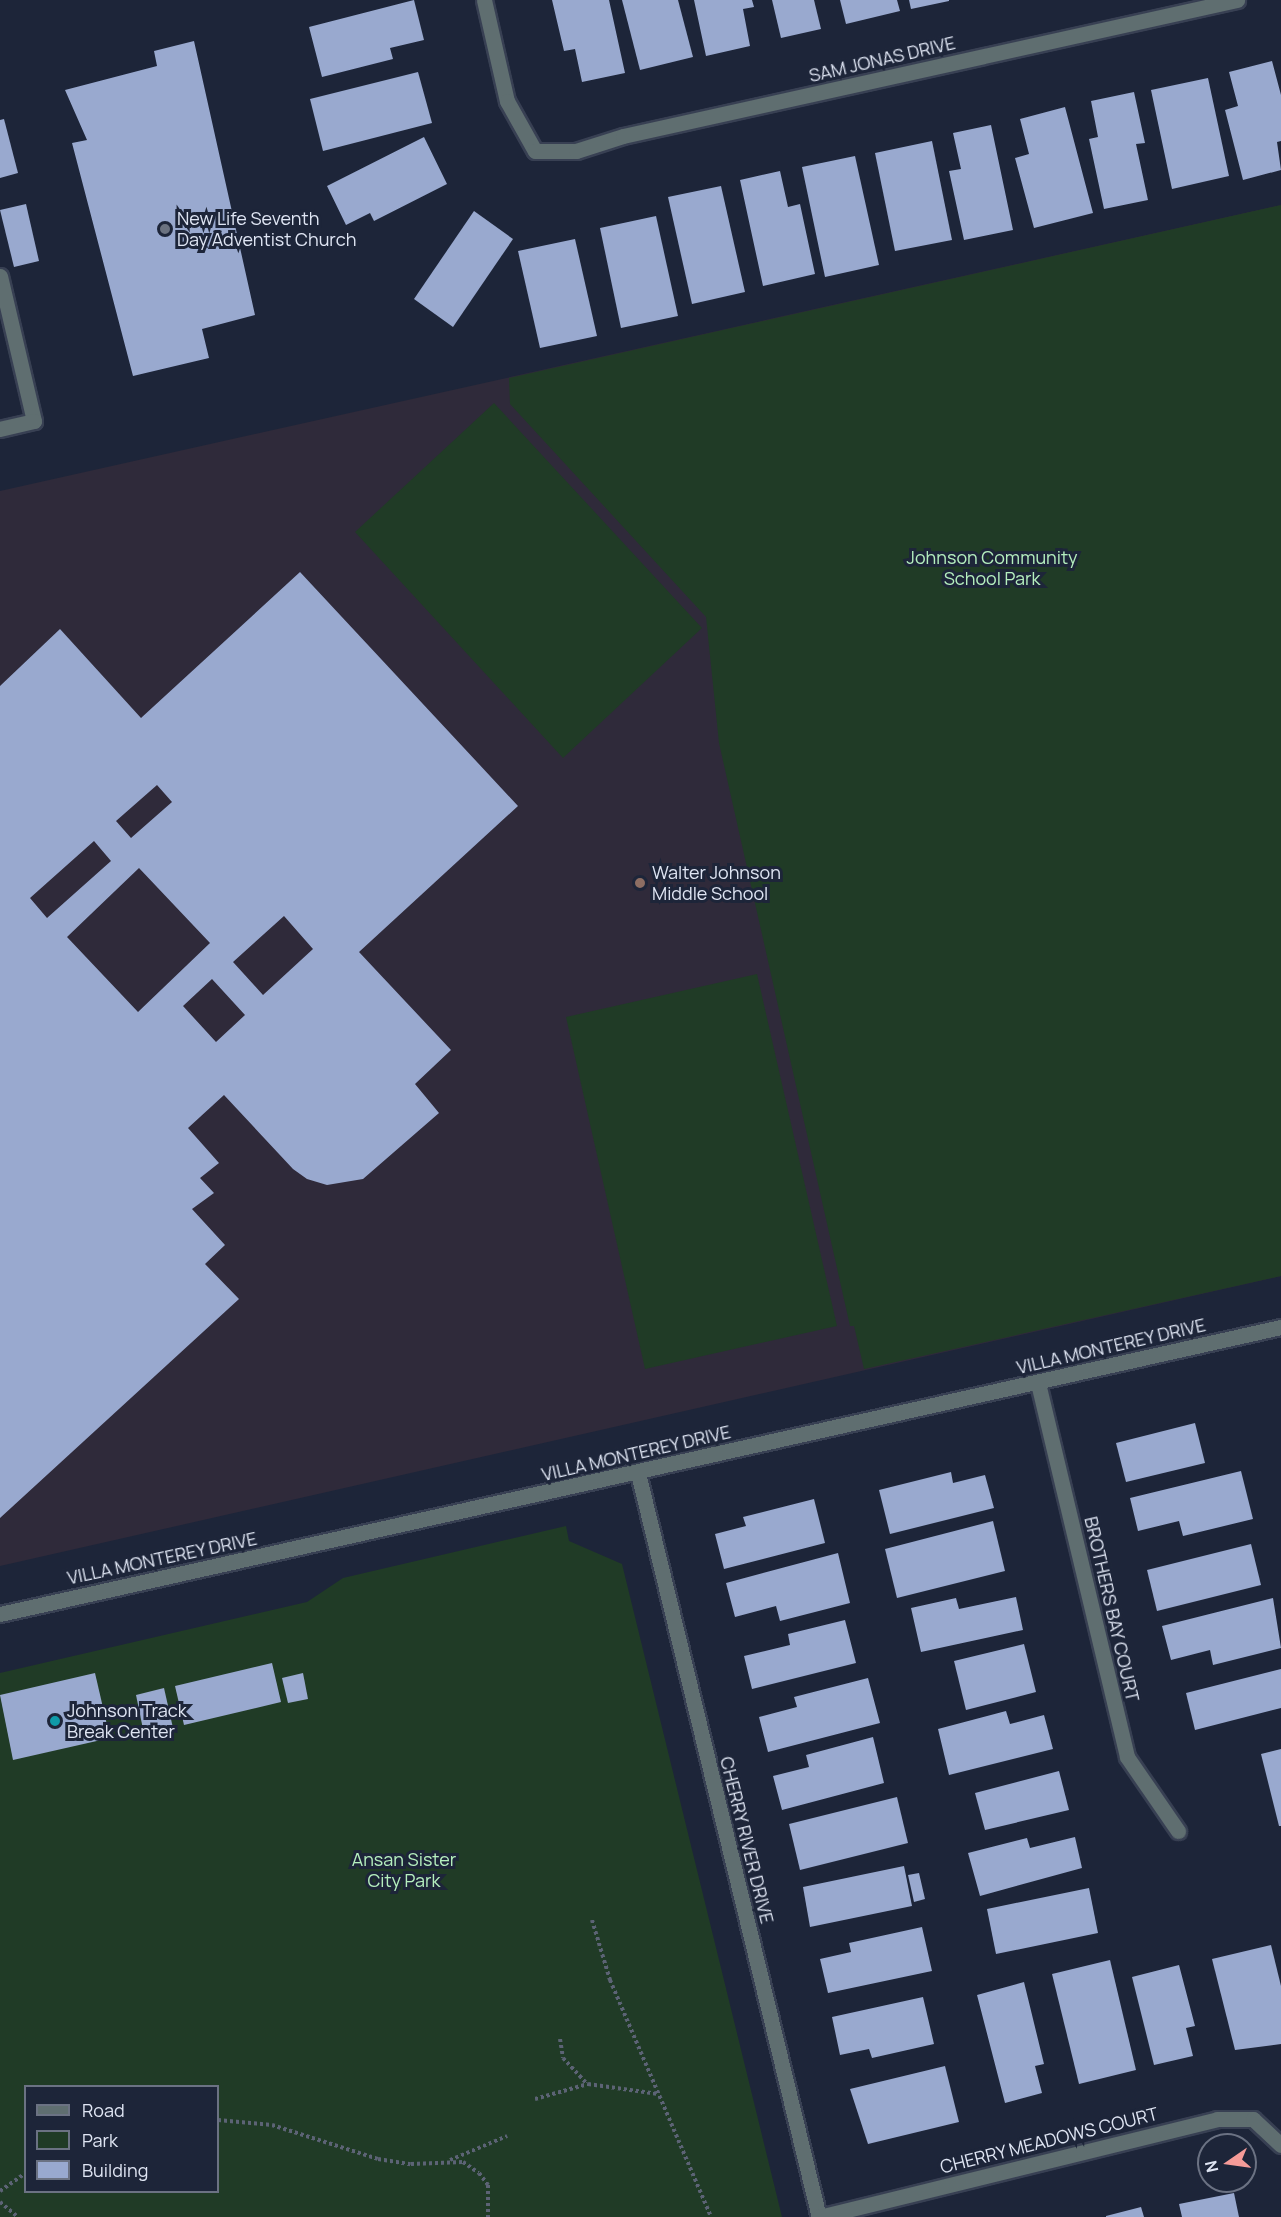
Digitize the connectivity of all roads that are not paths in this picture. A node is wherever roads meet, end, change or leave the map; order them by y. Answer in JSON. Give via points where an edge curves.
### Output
{"nodes":[{"id":1,"x":484,"y":0,"type":"edge"},
{"id":2,"x":1237,"y":0,"type":"edge"},
{"id":3,"x":0,"y":276,"type":"edge"},
{"id":4,"x":0,"y":429,"type":"edge"},
{"id":5,"x":1281,"y":1327,"type":"edge"},
{"id":6,"x":1038,"y":1383,"type":"junction"},
{"id":7,"x":638,"y":1473,"type":"junction"},
{"id":8,"x":0,"y":1614,"type":"edge"},
{"id":9,"x":1178,"y":1831,"type":"dead end"},
{"id":10,"x":1281,"y":2145,"type":"edge"},
{"id":11,"x":819,"y":2217,"type":"edge"}],
"edges":[{"from":1,"to":2,"type":"street","name":"SAM JONAS DRIVE","via":[[507,101],[535,151],[576,151],[623,136]]},
{"from":3,"to":4,"type":"street","via":[[34,421]]},
{"from":5,"to":6,"type":"street","name":"VILLA MONTEREY DRIVE"},
{"from":6,"to":7,"type":"street","name":"VILLA MONTEREY DRIVE"},
{"from":6,"to":9,"type":"street","name":"BROTHERS BAY COURT","via":[[1127,1756]]},
{"from":7,"to":8,"type":"street","name":"VILLA MONTEREY DRIVE"},
{"from":7,"to":11,"type":"street","name":"CHERRY RIVER DRIVE"},
{"from":10,"to":11,"type":"street","name":"CHERRY MEADOWS COURT","via":[[1253,2119],[1217,2119]]}]}
